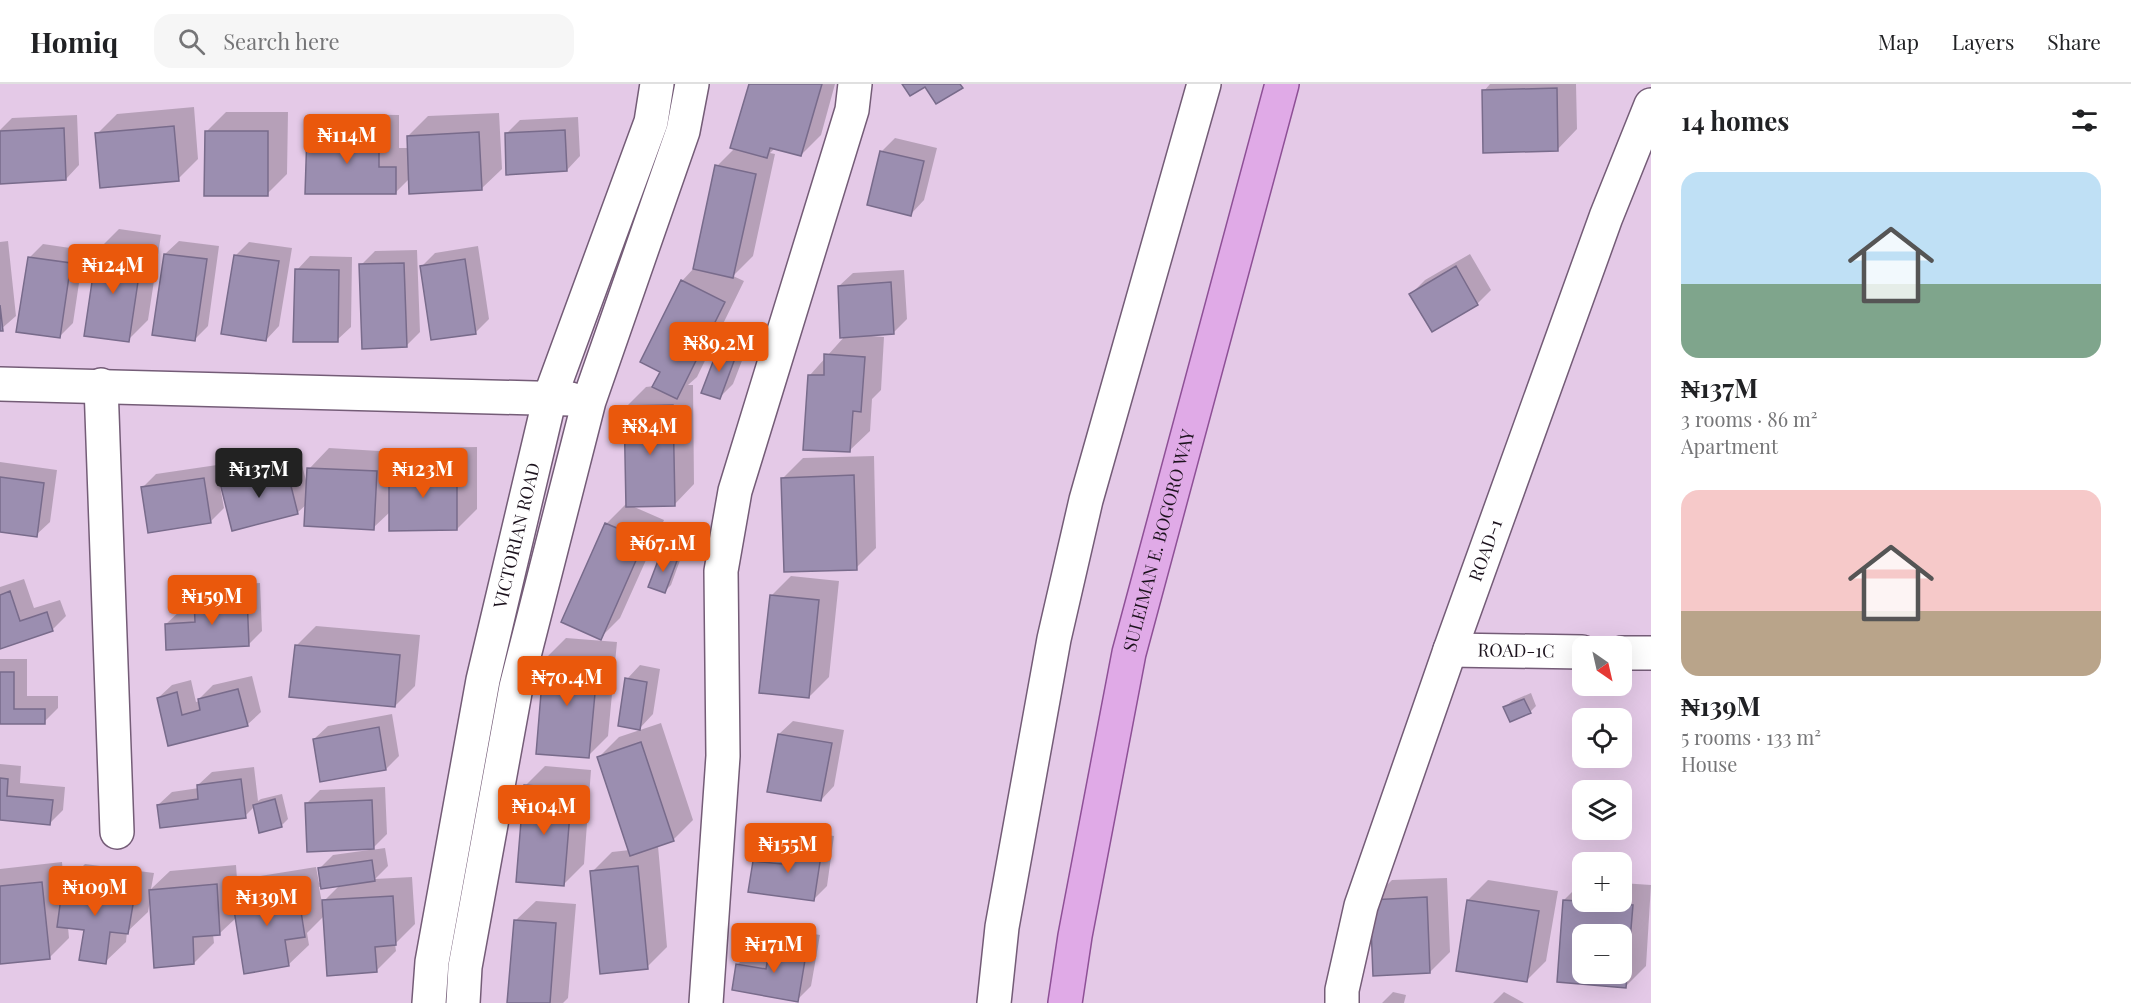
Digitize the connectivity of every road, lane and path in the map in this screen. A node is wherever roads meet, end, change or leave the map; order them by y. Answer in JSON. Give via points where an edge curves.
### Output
{"nodes":[{"id":1,"x":657,"y":84,"type":"edge"},
{"id":2,"x":692,"y":84,"type":"edge"},
{"id":3,"x":855,"y":84,"type":"edge"},
{"id":4,"x":1204,"y":84,"type":"edge"},
{"id":5,"x":1282,"y":84,"type":"edge"},
{"id":6,"x":1651,"y":105,"type":"edge"},
{"id":7,"x":0,"y":384,"type":"edge"},
{"id":8,"x":100,"y":385,"type":"junction"},
{"id":9,"x":550,"y":397,"type":"junction"},
{"id":10,"x":589,"y":400,"type":"junction"},
{"id":11,"x":1450,"y":650,"type":"junction"},
{"id":12,"x":1572,"y":652,"type":"edge"},
{"id":13,"x":1632,"y":653,"type":"edge"},
{"id":14,"x":1651,"y":654,"type":"edge"},
{"id":15,"x":117,"y":832,"type":"dead end"},
{"id":16,"x":429,"y":1003,"type":"edge"},
{"id":17,"x":463,"y":1003,"type":"edge"},
{"id":18,"x":706,"y":1003,"type":"edge"},
{"id":19,"x":994,"y":1003,"type":"edge"},
{"id":20,"x":1065,"y":1003,"type":"edge"},
{"id":21,"x":1342,"y":1003,"type":"edge"}],
"edges":[{"from":1,"to":9,"type":"street","name":"VICTORIAN ROAD","via":[[651,122]]},
{"from":2,"to":10,"type":"street","name":"VICTORIAN ROAD","via":[[683,131]]},
{"from":3,"to":18,"type":"street","via":[[852,110],[735,491],[721,571],[723,756]]},
{"from":4,"to":19,"type":"street","via":[[1086,501],[1054,639],[1002,927]]},
{"from":5,"to":20,"type":"main road","name":"SULEIMAN E. BOGORO WAY","via":[[1129,653]]},
{"from":6,"to":11,"type":"street","name":"ROAD-1","via":[[1606,218]]},
{"from":7,"to":8,"type":"street"},
{"from":8,"to":9,"type":"street"},
{"from":8,"to":15,"type":"street"},
{"from":9,"to":10,"type":"street"},
{"from":9,"to":16,"type":"street","name":"VICTORIAN ROAD","via":[[483,680],[432,962]]},
{"from":10,"to":17,"type":"street","name":"VICTORIAN ROAD","via":[[516,687],[465,967]]},
{"from":11,"to":12,"type":"street","name":"ROAD-1C"},
{"from":11,"to":21,"type":"street","name":"ROAD-1","via":[[1361,906]]},
{"from":13,"to":14,"type":"street"}]}
